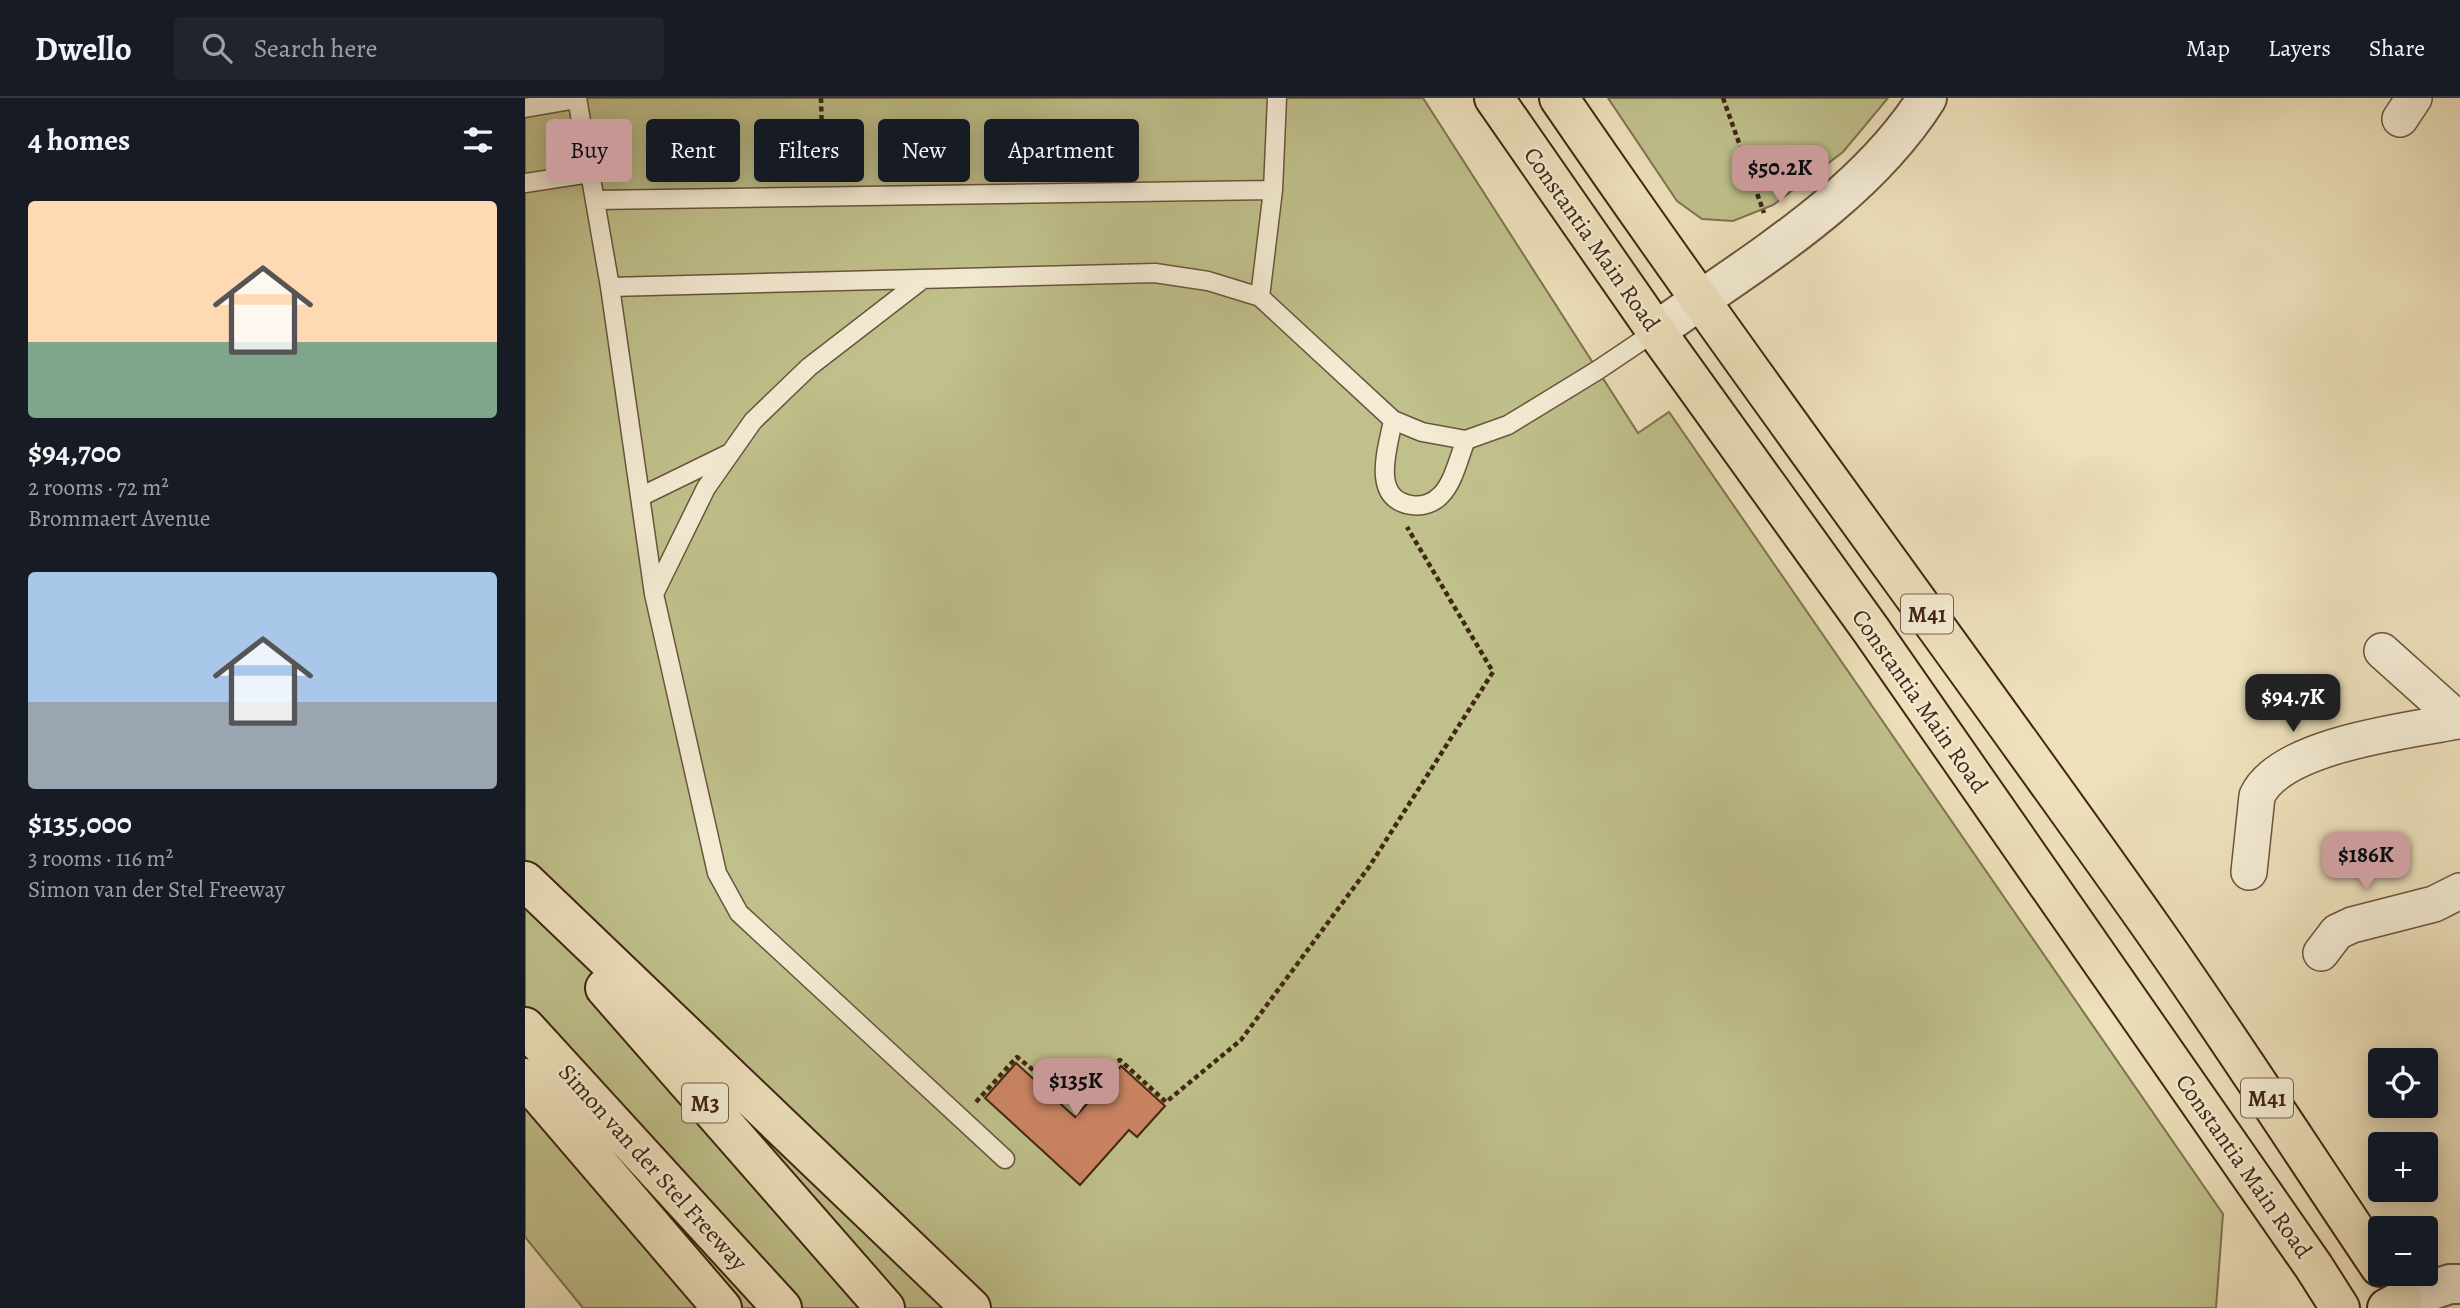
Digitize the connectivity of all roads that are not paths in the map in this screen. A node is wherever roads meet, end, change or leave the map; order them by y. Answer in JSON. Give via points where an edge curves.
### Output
{"nodes":[{"id":1,"x":577,"y":98,"type":"edge"},
{"id":2,"x":1277,"y":98,"type":"edge"},
{"id":3,"x":1494,"y":98,"type":"edge"},
{"id":4,"x":1559,"y":98,"type":"edge"},
{"id":5,"x":1927,"y":98,"type":"edge"},
{"id":6,"x":525,"y":108,"type":"edge"},
{"id":7,"x":581,"y":119,"type":"edge"},
{"id":8,"x":546,"y":180,"type":"edge"},
{"id":9,"x":592,"y":182,"type":"edge"},
{"id":10,"x":525,"y":183,"type":"edge"},
{"id":11,"x":1273,"y":190,"type":"junction"},
{"id":12,"x":595,"y":200,"type":"junction"},
{"id":13,"x":923,"y":279,"type":"junction"},
{"id":14,"x":610,"y":287,"type":"junction"},
{"id":15,"x":1260,"y":298,"type":"junction"},
{"id":16,"x":1700,"y":299,"type":"junction"},
{"id":17,"x":1656,"y":331,"type":"junction"},
{"id":18,"x":1393,"y":420,"type":"junction"},
{"id":19,"x":1466,"y":440,"type":"junction"},
{"id":20,"x":731,"y":452,"type":"junction"},
{"id":21,"x":640,"y":496,"type":"junction"},
{"id":22,"x":654,"y":594,"type":"junction"},
{"id":23,"x":2382,"y":651,"type":"dead end"},
{"id":24,"x":2460,"y":721,"type":"edge"},
{"id":25,"x":2249,"y":872,"type":"dead end"},
{"id":26,"x":525,"y":881,"type":"edge"},
{"id":27,"x":2460,"y":891,"type":"edge"},
{"id":28,"x":525,"y":897,"type":"edge"},
{"id":29,"x":2321,"y":953,"type":"dead end"},
{"id":30,"x":525,"y":1027,"type":"edge"},
{"id":31,"x":525,"y":1078,"type":"edge"},
{"id":32,"x":1005,"y":1159,"type":"dead end"},
{"id":33,"x":2368,"y":1249,"type":"edge"},
{"id":34,"x":2460,"y":1284,"type":"edge"},
{"id":35,"x":2395,"y":1297,"type":"edge"},
{"id":36,"x":722,"y":1308,"type":"edge"},
{"id":37,"x":782,"y":1308,"type":"edge"},
{"id":38,"x":885,"y":1308,"type":"edge"},
{"id":39,"x":971,"y":1308,"type":"edge"},
{"id":40,"x":2340,"y":1308,"type":"edge"}],
"edges":[{"from":1,"to":6,"type":"lane"},
{"from":1,"to":7,"type":"lane"},
{"from":2,"to":11,"type":"lane"},
{"from":3,"to":17,"type":"main road","name":"Constantia Main Road","number":"M41"},
{"from":4,"to":16,"type":"main road","number":"M41"},
{"from":5,"to":16,"type":"street","via":[[1869,170],[1787,239]]},
{"from":8,"to":10,"type":"lane"},
{"from":9,"to":12,"type":"lane"},
{"from":11,"to":12,"type":"lane"},
{"from":11,"to":15,"type":"lane"},
{"from":12,"to":14,"type":"lane"},
{"from":13,"to":14,"type":"lane"},
{"from":13,"to":15,"type":"lane","via":[[1155,273],[1208,281]]},
{"from":13,"to":20,"type":"lane","via":[[809,367],[753,421]]},
{"from":14,"to":21,"type":"lane"},
{"from":15,"to":18,"type":"lane"},
{"from":16,"to":17,"type":"street"},
{"from":16,"to":33,"type":"main road","number":"M41","via":[[2153,930]]},
{"from":17,"to":19,"type":"lane","via":[[1509,425]]},
{"from":17,"to":40,"type":"main road","name":"Constantia Main Road","number":"M41","via":[[1871,630]]},
{"from":18,"to":19,"type":"lane","via":[[1422,432]]},
{"from":18,"to":19,"type":"lane","via":[[1385,484],[1399,501],[1410,505],[1421,506],[1441,496]]},
{"from":20,"to":21,"type":"lane"},
{"from":20,"to":22,"type":"lane","via":[[706,488]]},
{"from":21,"to":22,"type":"lane"},
{"from":22,"to":32,"type":"lane","via":[[717,873],[739,913]]},
{"from":23,"to":24,"type":"street"},
{"from":24,"to":25,"type":"street","via":[[2347,742],[2319,751],[2272,777],[2257,796]]},
{"from":26,"to":39,"type":"main road"},
{"from":27,"to":29,"type":"street","via":[[2434,905],[2352,925],[2337,932]]},
{"from":28,"to":38,"type":"main road","number":"M3"},
{"from":30,"to":37,"type":"main road","name":"Simon van der Stel Freeway"},
{"from":31,"to":36,"type":"main road"},
{"from":34,"to":35,"type":"street"}]}
